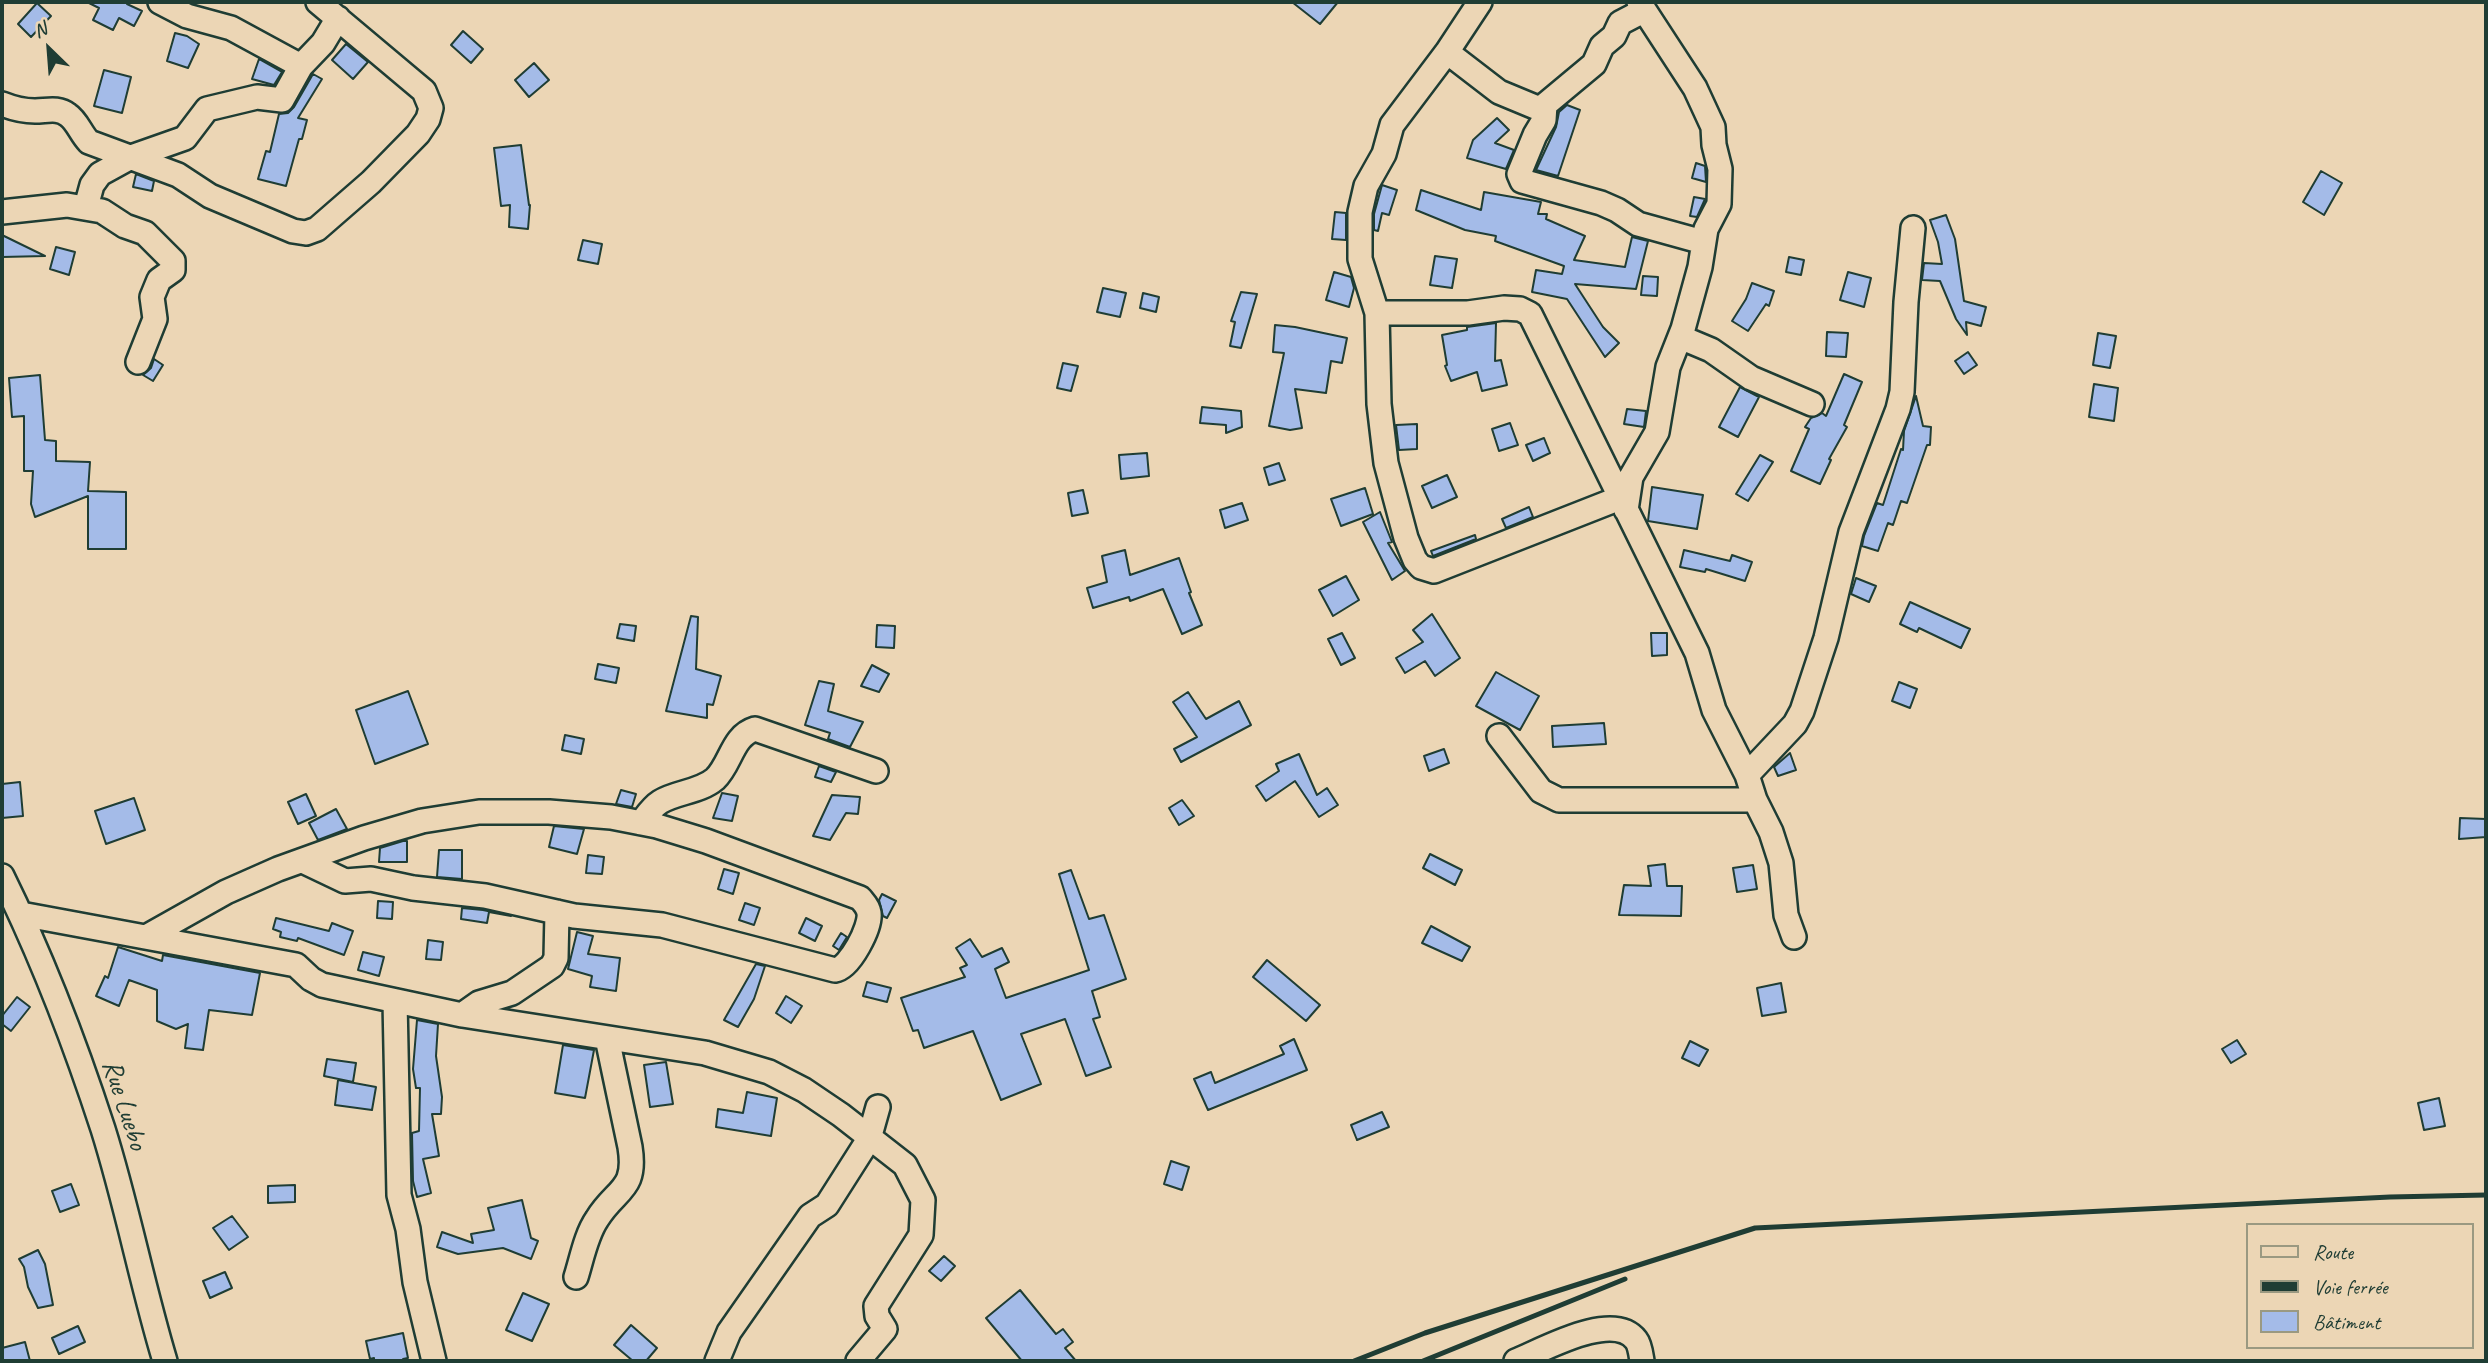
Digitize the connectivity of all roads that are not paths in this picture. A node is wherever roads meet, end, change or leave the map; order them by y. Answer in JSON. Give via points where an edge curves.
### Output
{"nodes":[{"id":1,"x":160,"y":2,"type":"edge"},
{"id":2,"x":318,"y":2,"type":"edge"},
{"id":3,"x":1480,"y":2,"type":"edge"},
{"id":4,"x":1641,"y":6,"type":"edge"},
{"id":5,"x":338,"y":18,"type":"junction"},
{"id":6,"x":1447,"y":52,"type":"junction"},
{"id":7,"x":301,"y":66,"type":"junction"},
{"id":8,"x":2,"y":104,"type":"edge"},
{"id":9,"x":1545,"y":105,"type":"junction"},
{"id":10,"x":131,"y":157,"type":"junction"},
{"id":11,"x":86,"y":207,"type":"junction"},
{"id":12,"x":2,"y":212,"type":"edge"},
{"id":13,"x":1913,"y":228,"type":"dead end"},
{"id":14,"x":1703,"y":242,"type":"junction"},
{"id":15,"x":1377,"y":313,"type":"junction"},
{"id":16,"x":1680,"y":337,"type":"junction"},
{"id":17,"x":138,"y":362,"type":"dead end"},
{"id":18,"x":1812,"y":404,"type":"dead end"},
{"id":19,"x":1623,"y":504,"type":"junction"},
{"id":20,"x":1499,"y":736,"type":"dead end"},
{"id":21,"x":876,"y":771,"type":"dead end"},
{"id":22,"x":1747,"y":775,"type":"junction"},
{"id":23,"x":1755,"y":800,"type":"junction"},
{"id":24,"x":641,"y":823,"type":"junction"},
{"id":25,"x":303,"y":860,"type":"junction"},
{"id":26,"x":2,"y":876,"type":"edge"},
{"id":27,"x":557,"y":912,"type":"junction"},
{"id":28,"x":21,"y":914,"type":"junction"},
{"id":29,"x":146,"y":937,"type":"junction"},
{"id":30,"x":1794,"y":937,"type":"dead end"},
{"id":31,"x":395,"y":1001,"type":"junction"},
{"id":32,"x":462,"y":1015,"type":"junction"},
{"id":33,"x":607,"y":1038,"type":"junction"},
{"id":34,"x":878,"y":1107,"type":"dead end"},
{"id":35,"x":869,"y":1139,"type":"junction"},
{"id":36,"x":576,"y":1277,"type":"dead end"},
{"id":37,"x":1642,"y":1360,"type":"edge"},
{"id":38,"x":165,"y":1361,"type":"edge"},
{"id":39,"x":435,"y":1361,"type":"edge"},
{"id":40,"x":717,"y":1361,"type":"edge"},
{"id":41,"x":858,"y":1361,"type":"edge"},
{"id":42,"x":1516,"y":1361,"type":"edge"}],
"edges":[{"from":1,"to":7,"type":"street","via":[[230,29]]},
{"from":2,"to":5,"type":"street"},
{"from":3,"to":6,"type":"street"},
{"from":4,"to":9,"type":"street","via":[[1620,23],[1594,64]]},
{"from":4,"to":14,"type":"street","via":[[1695,88],[1713,127],[1720,169],[1719,204]]},
{"from":5,"to":7,"type":"street"},
{"from":5,"to":10,"type":"street","via":[[424,91],[431,108],[418,134],[317,229],[293,231]]},
{"from":6,"to":9,"type":"street","via":[[1499,92],[1532,107]]},
{"from":6,"to":15,"type":"street","via":[[1392,125],[1384,153],[1366,186],[1360,212],[1360,259]]},
{"from":7,"to":10,"type":"street","via":[[282,100],[257,97],[207,109],[185,138]]},
{"from":8,"to":10,"type":"street","via":[[63,111],[89,142]]},
{"from":9,"to":14,"type":"street","via":[[1544,120],[1519,174],[1522,181],[1601,203],[1638,224]]},
{"from":10,"to":11,"type":"street","via":[[100,174]]},
{"from":11,"to":12,"type":"street"},
{"from":11,"to":17,"type":"street","via":[[145,233],[174,265],[159,280],[152,297],[155,319]]},
{"from":13,"to":22,"type":"street","via":[[1898,408],[1851,532],[1826,638],[1802,711]]},
{"from":14,"to":16,"type":"street"},
{"from":15,"to":19,"type":"street","via":[[1525,310]]},
{"from":15,"to":19,"type":"street","via":[[1386,463],[1406,538],[1421,567],[1434,571]]},
{"from":16,"to":18,"type":"street","via":[[1711,350],[1762,384]]},
{"from":16,"to":19,"type":"street","via":[[1668,367],[1657,432],[1631,477]]},
{"from":19,"to":22,"type":"street","via":[[1698,653],[1714,710]]},
{"from":20,"to":23,"type":"street","via":[[1541,791],[1559,800]]},
{"from":21,"to":24,"type":"street","via":[[755,729],[739,740],[718,777],[658,803]]},
{"from":22,"to":23,"type":"street"},
{"from":23,"to":30,"type":"street","via":[[1781,863],[1786,915]]},
{"from":24,"to":25,"type":"street","via":[[549,813],[479,813],[422,821]]},
{"from":24,"to":27,"type":"street","via":[[706,841],[860,898],[870,917],[853,956],[835,970],[681,928]]},
{"from":25,"to":27,"type":"street","via":[[345,881],[371,879]]},
{"from":25,"to":29,"type":"street","via":[[226,892]]},
{"from":26,"to":28,"type":"street","name":"Rue Luebo"},
{"from":27,"to":32,"type":"street","via":[[552,966],[512,993],[479,1003]]},
{"from":28,"to":29,"type":"street"},
{"from":28,"to":38,"type":"street","name":"Rue Luebo","via":[[103,1131]]},
{"from":29,"to":31,"type":"street","via":[[296,965],[321,985]]},
{"from":31,"to":32,"type":"street"},
{"from":31,"to":39,"type":"street","via":[[399,1195]]},
{"from":32,"to":33,"type":"street"},
{"from":33,"to":35,"type":"street","via":[[705,1053],[769,1072],[804,1090]]},
{"from":33,"to":36,"type":"street","via":[[630,1147],[631,1175],[598,1216]]},
{"from":34,"to":35,"type":"street"},
{"from":35,"to":40,"type":"street","via":[[827,1205],[810,1216],[729,1332]]},
{"from":35,"to":41,"type":"street","via":[[905,1165],[923,1200],[921,1235],[876,1306],[885,1329]]},
{"from":37,"to":42,"type":"street","via":[[1637,1341],[1625,1331],[1601,1329]]}]}
